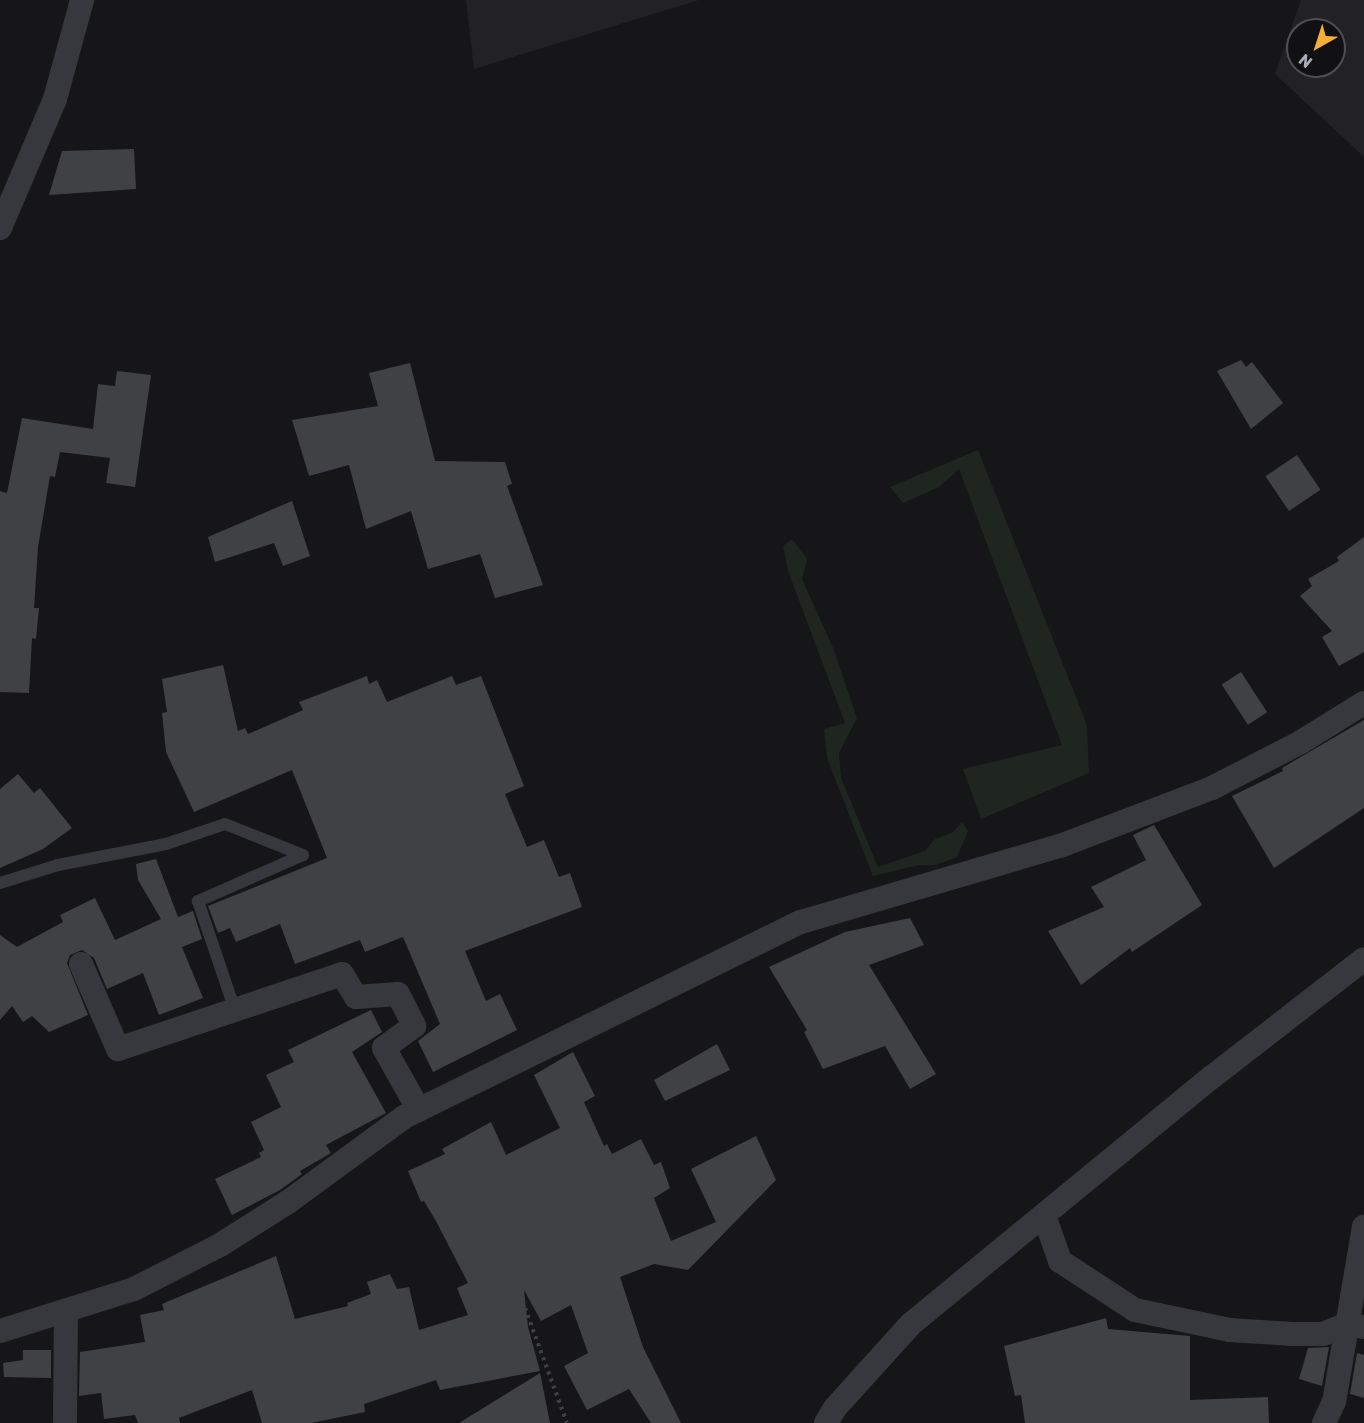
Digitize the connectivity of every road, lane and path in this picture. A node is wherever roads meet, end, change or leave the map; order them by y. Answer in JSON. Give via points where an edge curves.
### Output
{"nodes":[{"id":1,"x":82,"y":0,"type":"edge"},
{"id":2,"x":0,"y":228,"type":"edge"},
{"id":3,"x":1364,"y":703,"type":"edge"},
{"id":4,"x":0,"y":883,"type":"edge"},
{"id":5,"x":1364,"y":959,"type":"edge"},
{"id":6,"x":81,"y":964,"type":"dead end"},
{"id":7,"x":235,"y":1010,"type":"junction"},
{"id":8,"x":419,"y":1110,"type":"junction"},
{"id":9,"x":1044,"y":1215,"type":"junction"},
{"id":10,"x":1364,"y":1227,"type":"edge"},
{"id":11,"x":520,"y":1294,"type":"dead end"},
{"id":12,"x":66,"y":1311,"type":"junction"},
{"id":13,"x":1356,"y":1326,"type":"edge"},
{"id":14,"x":0,"y":1331,"type":"edge"},
{"id":15,"x":65,"y":1423,"type":"edge"},
{"id":16,"x":567,"y":1423,"type":"edge"},
{"id":17,"x":826,"y":1423,"type":"edge"},
{"id":18,"x":1323,"y":1423,"type":"edge"}],
"edges":[{"from":1,"to":2,"type":"street","via":[[55,99]]},
{"from":3,"to":8,"type":"street","via":[[1301,742],[1212,788],[1060,846],[801,922]]},
{"from":4,"to":7,"type":"lane","via":[[58,865],[166,844],[225,824],[303,855],[198,901]]},
{"from":5,"to":9,"type":"street"},
{"from":6,"to":7,"type":"street","via":[[118,1049]]},
{"from":7,"to":8,"type":"street","via":[[342,974],[356,998],[398,994],[414,1026],[384,1048]]},
{"from":8,"to":12,"type":"street","via":[[220,1245],[134,1289]]},
{"from":9,"to":13,"type":"street","via":[[1060,1261],[1135,1310],[1230,1329],[1292,1334],[1323,1334]]},
{"from":9,"to":17,"type":"street","via":[[911,1324]]},
{"from":10,"to":13,"type":"street"},
{"from":11,"to":16,"type":"path"},
{"from":12,"to":14,"type":"street"},
{"from":12,"to":15,"type":"street"},
{"from":13,"to":18,"type":"street","via":[[1334,1402]]}]}
